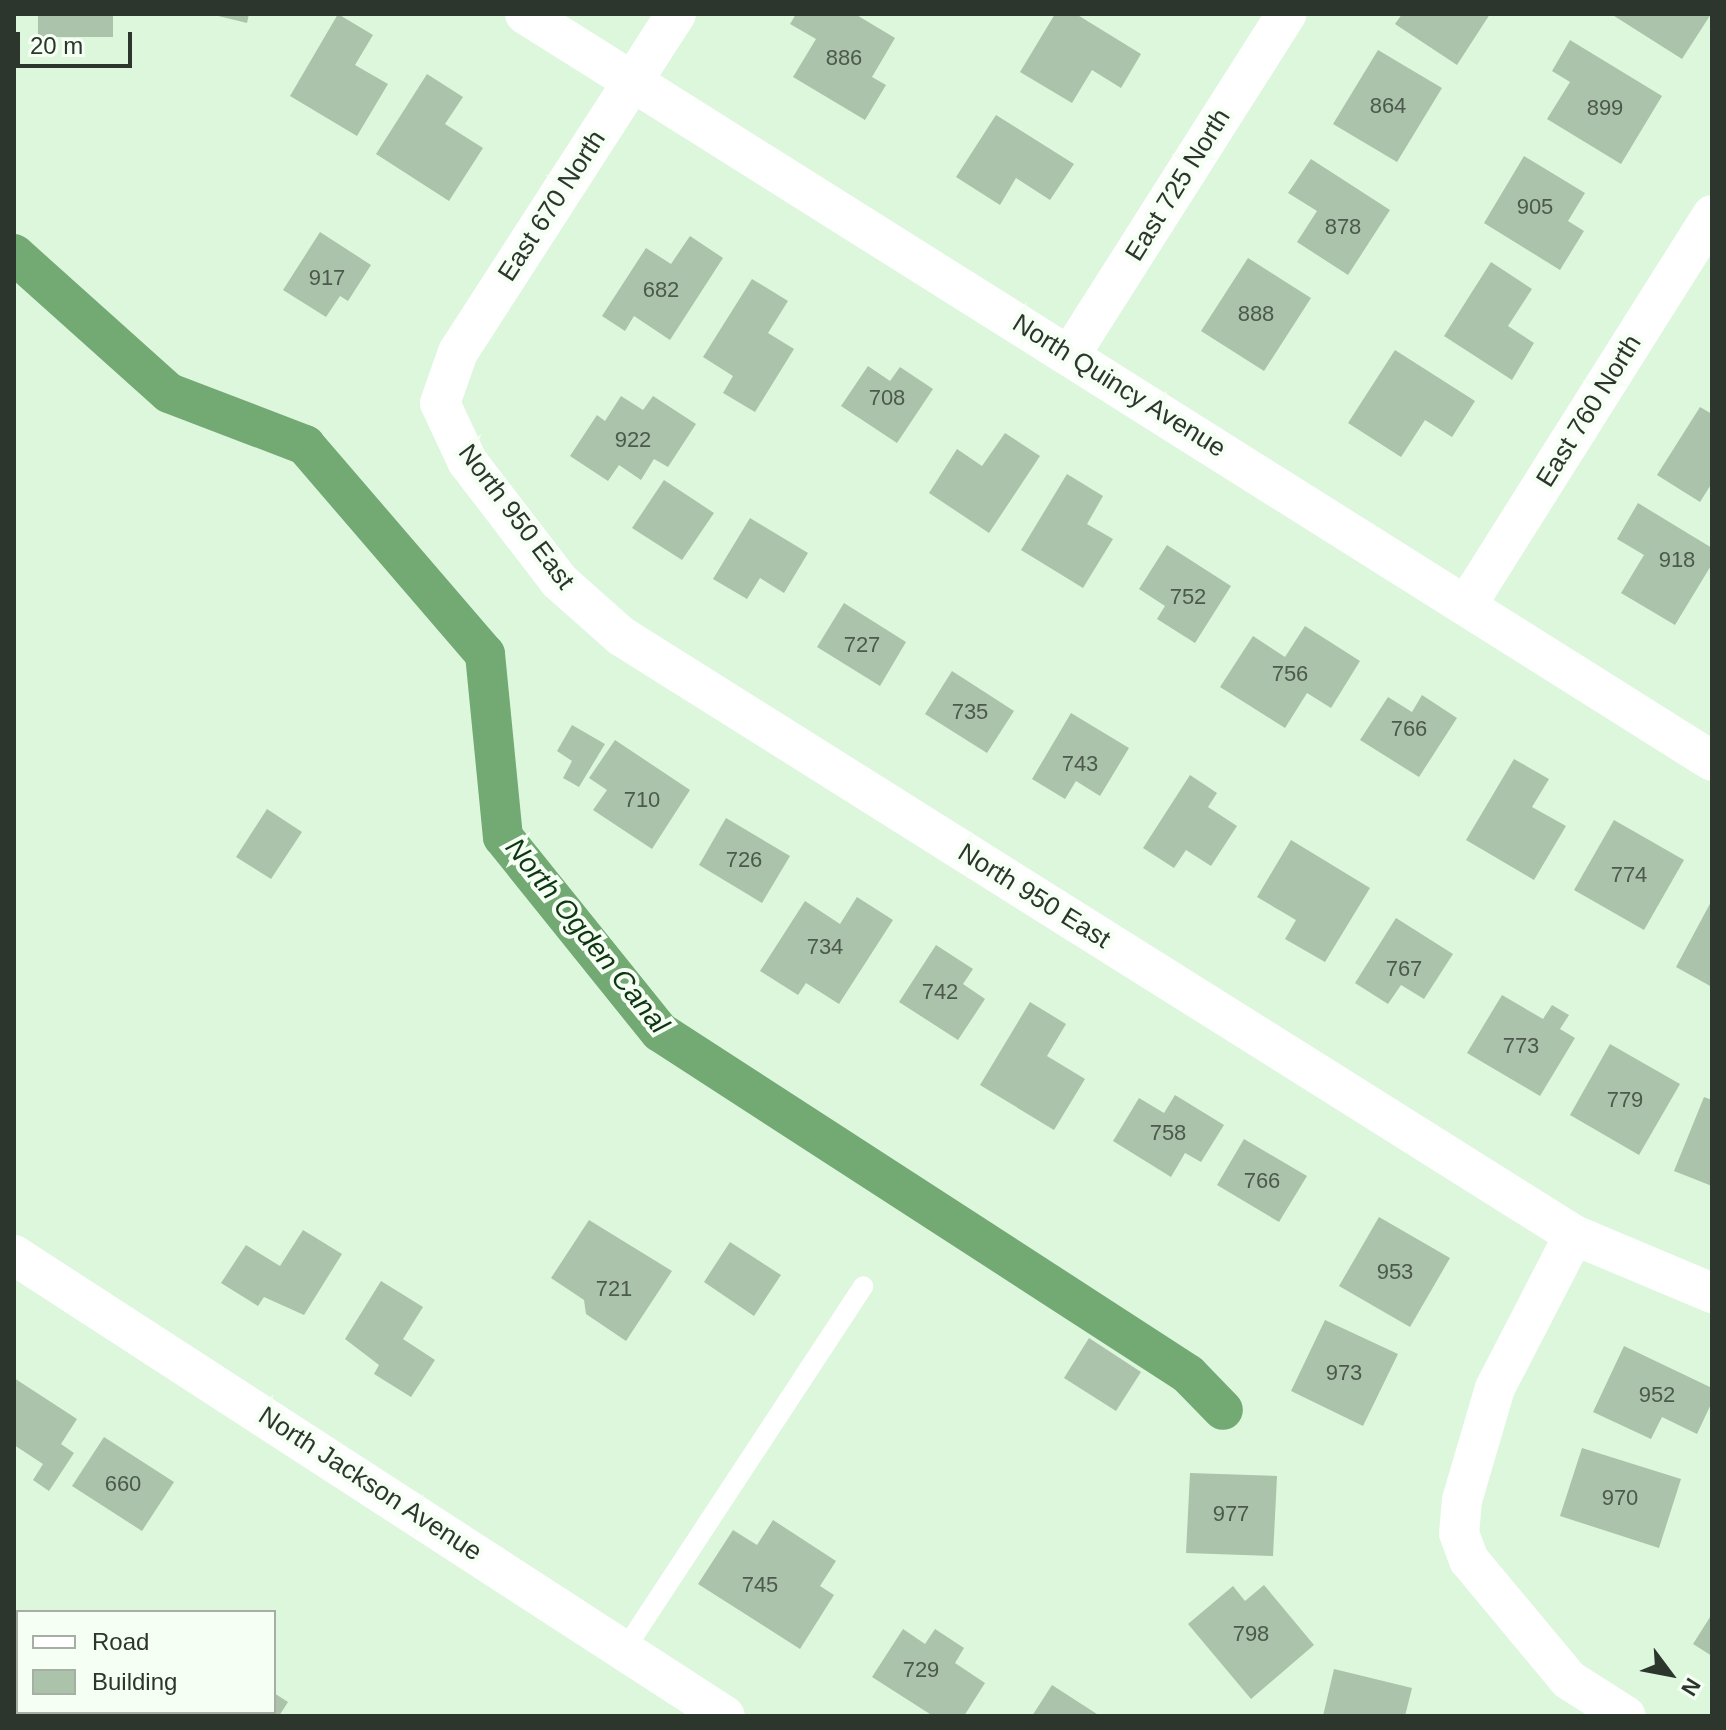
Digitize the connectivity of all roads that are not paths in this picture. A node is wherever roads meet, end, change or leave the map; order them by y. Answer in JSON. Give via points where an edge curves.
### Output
{"nodes":[{"id":1,"x":525,"y":14,"type":"edge"},
{"id":2,"x":676,"y":14,"type":"edge"},
{"id":3,"x":1286,"y":14,"type":"edge"},
{"id":4,"x":634,"y":80,"type":"junction"},
{"id":5,"x":1712,"y":215,"type":"edge"},
{"id":6,"x":1070,"y":355,"type":"junction"},
{"id":7,"x":440,"y":403,"type":"joint"},
{"id":8,"x":1466,"y":606,"type":"junction"},
{"id":9,"x":1712,"y":761,"type":"edge"},
{"id":10,"x":1574,"y":1235,"type":"junction"},
{"id":11,"x":14,"y":1255,"type":"edge"},
{"id":12,"x":863,"y":1286,"type":"dead end"},
{"id":13,"x":1712,"y":1293,"type":"edge"},
{"id":14,"x":625,"y":1649,"type":"junction"},
{"id":15,"x":725,"y":1716,"type":"edge"},
{"id":16,"x":1626,"y":1716,"type":"edge"}],
"edges":[{"from":1,"to":4,"type":"street","name":"North Quincy Avenue"},
{"from":2,"to":4,"type":"street","name":"East 670 North"},
{"from":3,"to":6,"type":"street","name":"East 725 North"},
{"from":4,"to":6,"type":"street","name":"North Quincy Avenue"},
{"from":4,"to":7,"type":"street","name":"East 670 North","via":[[458,352]]},
{"from":5,"to":8,"type":"street","name":"East 760 North"},
{"from":6,"to":8,"type":"street","name":"North Quincy Avenue"},
{"from":7,"to":10,"type":"street","name":"North 950 East","via":[[467,461],[559,581],[621,636]]},
{"from":8,"to":9,"type":"street","name":"North Quincy Avenue"},
{"from":10,"to":13,"type":"street","name":"North 950 East"},
{"from":10,"to":16,"type":"street","via":[[1495,1388],[1462,1500],[1459,1533],[1469,1560],[1569,1680]]},
{"from":11,"to":14,"type":"street","name":"North Jackson Avenue"},
{"from":12,"to":14,"type":"lane"},
{"from":14,"to":15,"type":"street","name":"North Jackson Avenue"}]}
